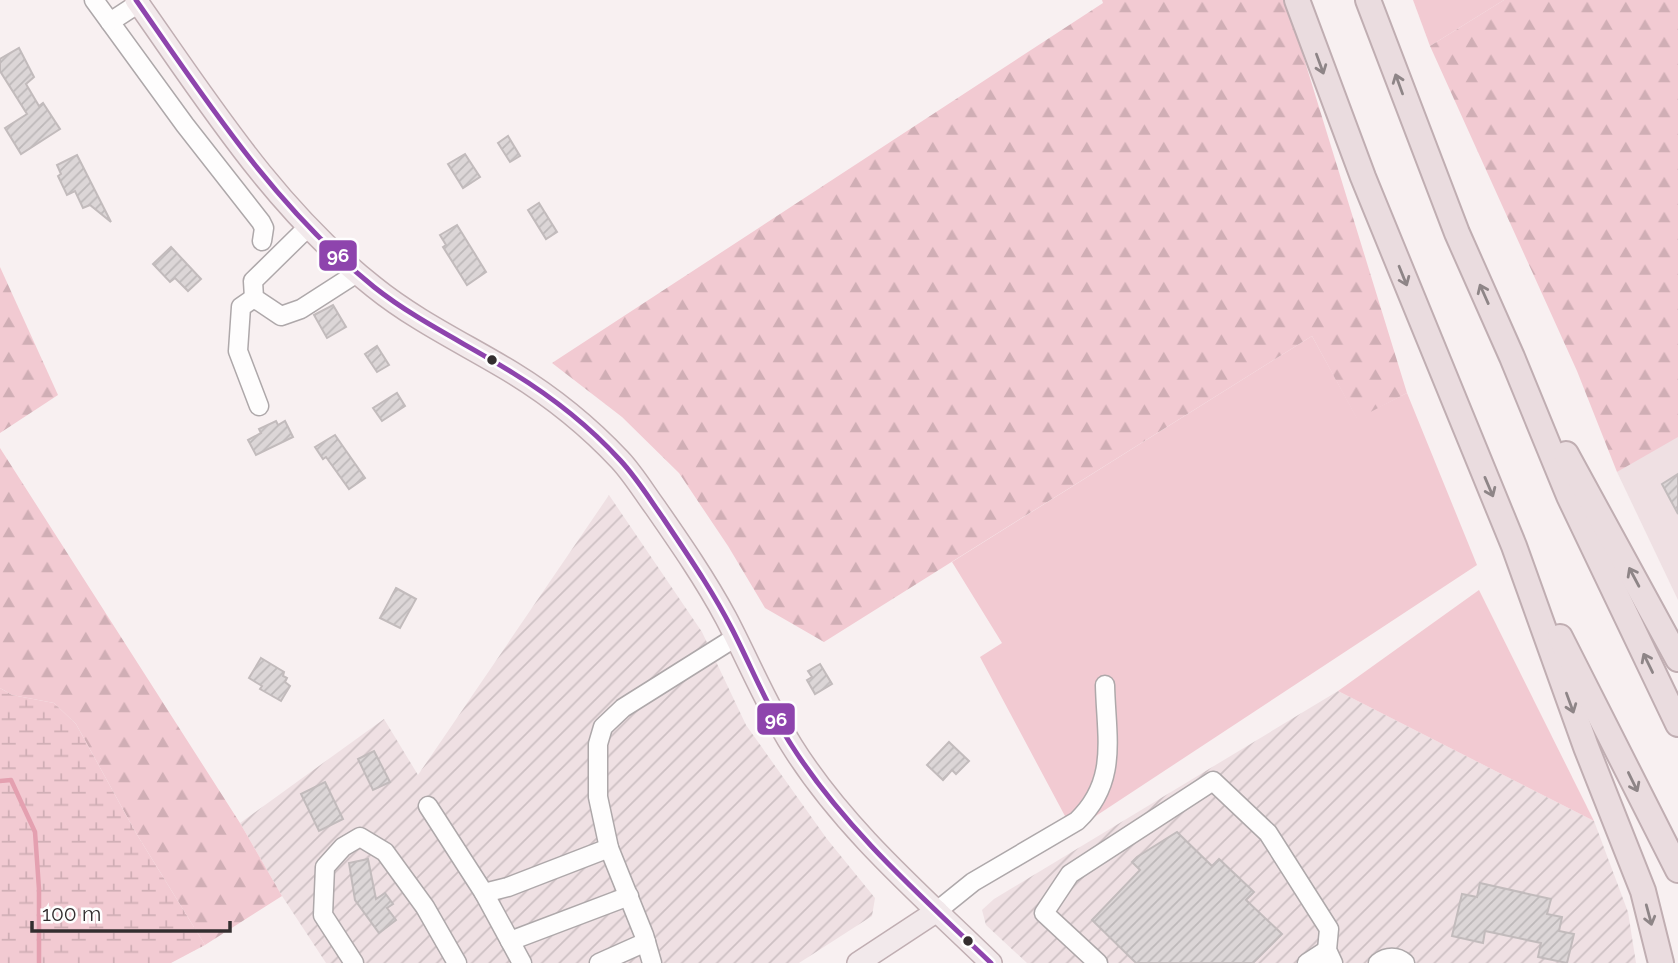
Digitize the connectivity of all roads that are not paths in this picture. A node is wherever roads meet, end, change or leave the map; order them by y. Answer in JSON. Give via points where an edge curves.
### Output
{"nodes":[{"id":1,"x":94,"y":0,"type":"edge"},
{"id":2,"x":1297,"y":0,"type":"edge"},
{"id":3,"x":1368,"y":0,"type":"edge"},
{"id":4,"x":138,"y":1,"type":"edge"},
{"id":5,"x":110,"y":22,"type":"junction"},
{"id":6,"x":308,"y":228,"type":"junction"},
{"id":7,"x":262,"y":241,"type":"dead end"},
{"id":8,"x":357,"y":273,"type":"junction"},
{"id":9,"x":254,"y":298,"type":"junction"},
{"id":10,"x":1512,"y":357,"type":"junction"},
{"id":11,"x":258,"y":406,"type":"dead end"},
{"id":12,"x":1514,"y":546,"type":"junction"},
{"id":13,"x":736,"y":637,"type":"junction"},
{"id":14,"x":1678,"y":659,"type":"edge"},
{"id":15,"x":1105,"y":685,"type":"dead end"},
{"id":16,"x":1678,"y":724,"type":"edge"},
{"id":17,"x":428,"y":806,"type":"dead end"},
{"id":18,"x":609,"y":848,"type":"junction"},
{"id":19,"x":1678,"y":870,"type":"edge"},
{"id":20,"x":484,"y":893,"type":"junction"},
{"id":21,"x":629,"y":896,"type":"junction"},
{"id":22,"x":937,"y":911,"type":"junction"},
{"id":23,"x":510,"y":941,"type":"junction"},
{"id":24,"x":646,"y":942,"type":"junction"},
{"id":25,"x":1330,"y":956,"type":"edge"},
{"id":26,"x":354,"y":963,"type":"edge"},
{"id":27,"x":457,"y":963,"type":"edge"},
{"id":28,"x":522,"y":963,"type":"edge"},
{"id":29,"x":599,"y":963,"type":"edge"},
{"id":30,"x":652,"y":963,"type":"edge"},
{"id":31,"x":858,"y":963,"type":"edge"},
{"id":32,"x":990,"y":963,"type":"edge"},
{"id":33,"x":1098,"y":963,"type":"edge"},
{"id":34,"x":1307,"y":963,"type":"edge"},
{"id":35,"x":1378,"y":963,"type":"edge"},
{"id":36,"x":1405,"y":963,"type":"edge"},
{"id":37,"x":1661,"y":963,"type":"edge"}],
"edges":[{"from":1,"to":5,"type":"street"},
{"from":2,"to":12,"type":"highway","one_way":true,"via":[[1363,177]]},
{"from":10,"to":3,"type":"highway","one_way":true,"via":[[1457,233]]},
{"from":4,"to":5,"type":"street"},
{"from":4,"to":6,"type":"main road","via":[[255,168]]},
{"from":5,"to":7,"type":"street","via":[[261,222]]},
{"from":6,"to":8,"type":"main road"},
{"from":6,"to":9,"type":"street","via":[[253,281]]},
{"from":8,"to":9,"type":"street","via":[[301,309],[281,316]]},
{"from":8,"to":13,"type":"main road","via":[[443,333],[516,375],[575,417],[622,461],[705,580]]},
{"from":9,"to":11,"type":"street","via":[[241,307],[238,351]]},
{"from":14,"to":10,"type":"highway","one_way":true},
{"from":16,"to":10,"type":"highway","one_way":true,"via":[[1569,496]]},
{"from":12,"to":19,"type":"highway","one_way":true},
{"from":12,"to":37,"type":"highway","one_way":true,"via":[[1643,891]]},
{"from":13,"to":18,"type":"street","via":[[634,700],[603,727],[598,744],[598,797]]},
{"from":13,"to":22,"type":"main road","via":[[761,692],[805,766],[849,821]]},
{"from":15,"to":22,"type":"street","via":[[1108,763],[1090,808],[1077,821],[973,883]]},
{"from":17,"to":20,"type":"street"},
{"from":18,"to":20,"type":"street"},
{"from":18,"to":21,"type":"street"},
{"from":20,"to":23,"type":"street"},
{"from":21,"to":23,"type":"street"},
{"from":21,"to":24,"type":"street"},
{"from":22,"to":31,"type":"main road"},
{"from":22,"to":32,"type":"main road"},
{"from":23,"to":28,"type":"street"},
{"from":24,"to":29,"type":"street"},
{"from":24,"to":30,"type":"street"},
{"from":25,"to":33,"type":"street","via":[[1328,929],[1268,833],[1213,781],[1070,874],[1044,913]]},
{"from":25,"to":34,"type":"street"},
{"from":26,"to":27,"type":"street","via":[[323,915],[325,867],[360,837],[385,852],[425,907]]},
{"from":35,"to":36,"type":"street","via":[[1395,958]]}]}
